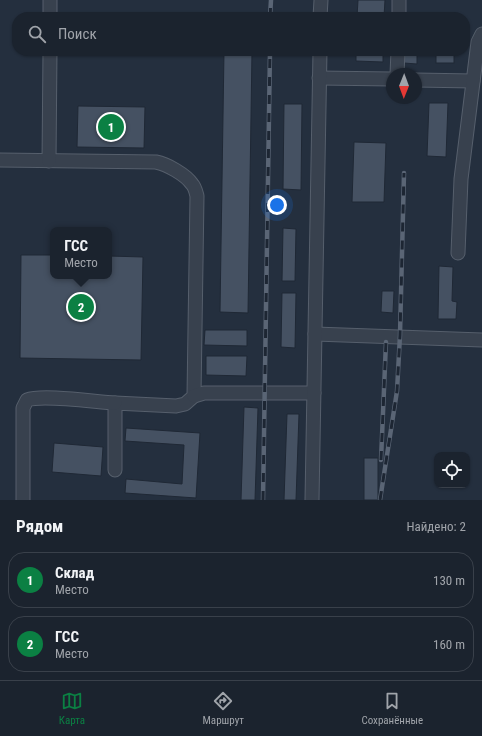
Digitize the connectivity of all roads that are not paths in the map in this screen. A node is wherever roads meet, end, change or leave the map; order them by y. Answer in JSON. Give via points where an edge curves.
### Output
{"nodes":[{"id":1,"x":50,"y":0,"type":"edge"},
{"id":2,"x":321,"y":0,"type":"edge"},
{"id":3,"x":399,"y":0,"type":"edge"},
{"id":4,"x":50,"y":12,"type":"edge"},
{"id":5,"x":320,"y":12,"type":"edge"},
{"id":6,"x":398,"y":12,"type":"edge"},
{"id":7,"x":482,"y":34,"type":"edge"},
{"id":8,"x":50,"y":56,"type":"edge"},
{"id":9,"x":320,"y":56,"type":"edge"},
{"id":10,"x":398,"y":56,"type":"edge"},
{"id":11,"x":397,"y":68,"type":"edge"},
{"id":12,"x":319,"y":78,"type":"junction"},
{"id":13,"x":386,"y":79,"type":"edge"},
{"id":14,"x":422,"y":80,"type":"edge"},
{"id":15,"x":473,"y":81,"type":"junction"},
{"id":16,"x":0,"y":160,"type":"edge"},
{"id":17,"x":49,"y":160,"type":"junction"},
{"id":18,"x":458,"y":253,"type":"dead end"},
{"id":19,"x":315,"y":334,"type":"junction"},
{"id":20,"x":482,"y":340,"type":"edge"},
{"id":21,"x":314,"y":393,"type":"junction"},
{"id":22,"x":194,"y":396,"type":"junction"},
{"id":23,"x":115,"y":403,"type":"junction"},
{"id":24,"x":115,"y":470,"type":"dead end"},
{"id":25,"x":23,"y":500,"type":"edge"},
{"id":26,"x":312,"y":500,"type":"edge"}],
"edges":[{"from":1,"to":4,"type":"lane"},
{"from":2,"to":5,"type":"lane"},
{"from":3,"to":6,"type":"lane"},
{"from":7,"to":15,"type":"lane","via":[[478,42]]},
{"from":8,"to":17,"type":"lane"},
{"from":9,"to":12,"type":"lane"},
{"from":10,"to":11,"type":"lane"},
{"from":12,"to":13,"type":"lane"},
{"from":12,"to":19,"type":"lane"},
{"from":14,"to":15,"type":"lane"},
{"from":15,"to":18,"type":"lane","via":[[461,179]]},
{"from":16,"to":17,"type":"lane"},
{"from":17,"to":22,"type":"lane","via":[[156,162],[165,164],[192,183],[197,196]]},
{"from":19,"to":20,"type":"lane"},
{"from":19,"to":21,"type":"lane"},
{"from":21,"to":22,"type":"lane","via":[[204,393]]},
{"from":21,"to":26,"type":"lane"},
{"from":22,"to":23,"type":"lane","via":[[185,404],[176,406]]},
{"from":23,"to":24,"type":"lane"},
{"from":23,"to":25,"type":"lane","via":[[47,398],[27,400],[23,408]]}]}
